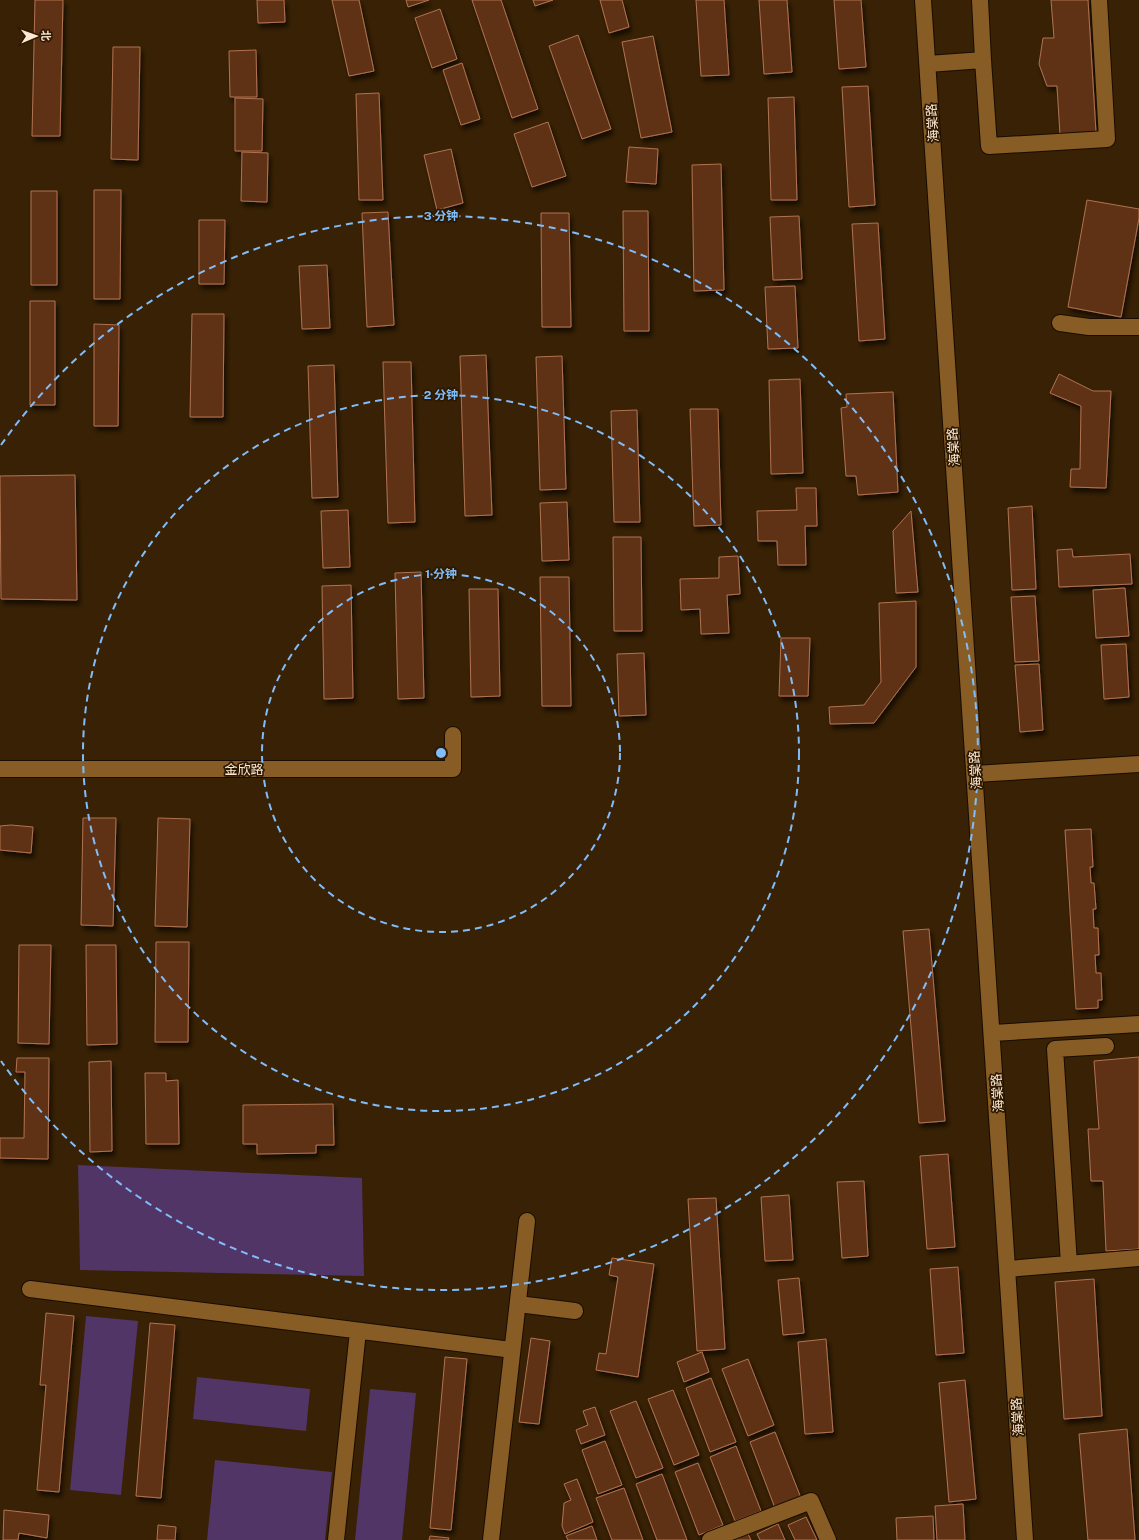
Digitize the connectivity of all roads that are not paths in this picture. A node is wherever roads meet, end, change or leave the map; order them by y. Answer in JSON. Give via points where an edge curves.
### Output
{"nodes":[{"id":1,"x":923,"y":0,"type":"edge"},
{"id":2,"x":980,"y":0,"type":"edge"},
{"id":3,"x":1099,"y":0,"type":"edge"},
{"id":4,"x":983,"y":60,"type":"junction"},
{"id":5,"x":928,"y":64,"type":"junction"},
{"id":6,"x":1060,"y":323,"type":"dead end"},
{"id":7,"x":1139,"y":327,"type":"edge"},
{"id":8,"x":453,"y":735,"type":"dead end"},
{"id":9,"x":1139,"y":764,"type":"edge"},
{"id":10,"x":0,"y":769,"type":"edge"},
{"id":11,"x":975,"y":774,"type":"junction"},
{"id":12,"x":1139,"y":1024,"type":"edge"},
{"id":13,"x":993,"y":1033,"type":"junction"},
{"id":14,"x":1106,"y":1046,"type":"dead end"},
{"id":15,"x":527,"y":1221,"type":"dead end"},
{"id":16,"x":1139,"y":1258,"type":"edge"},
{"id":17,"x":1069,"y":1264,"type":"junction"},
{"id":18,"x":1008,"y":1269,"type":"junction"},
{"id":19,"x":30,"y":1290,"type":"dead end"},
{"id":20,"x":518,"y":1304,"type":"junction"},
{"id":21,"x":575,"y":1311,"type":"dead end"},
{"id":22,"x":358,"y":1331,"type":"junction"},
{"id":23,"x":512,"y":1350,"type":"junction"},
{"id":24,"x":336,"y":1540,"type":"edge"},
{"id":25,"x":491,"y":1540,"type":"edge"},
{"id":26,"x":710,"y":1540,"type":"edge"},
{"id":27,"x":828,"y":1540,"type":"edge"},
{"id":28,"x":1025,"y":1540,"type":"edge"}],
"edges":[{"from":1,"to":5,"type":"street","name":"海棠路"},
{"from":2,"to":4,"type":"street"},
{"from":3,"to":4,"type":"street","via":[[1107,139],[989,146]]},
{"from":4,"to":5,"type":"street"},
{"from":5,"to":11,"type":"street","name":"海棠路"},
{"from":6,"to":7,"type":"street","via":[[1089,327]]},
{"from":8,"to":10,"type":"street","name":"金欣路","via":[[453,769]]},
{"from":9,"to":11,"type":"street"},
{"from":11,"to":13,"type":"street","name":"海棠路"},
{"from":12,"to":13,"type":"street"},
{"from":13,"to":18,"type":"street","name":"海棠路"},
{"from":14,"to":17,"type":"street","via":[[1055,1049]]},
{"from":15,"to":20,"type":"street"},
{"from":16,"to":17,"type":"street"},
{"from":17,"to":18,"type":"street"},
{"from":18,"to":28,"type":"street","name":"海棠路"},
{"from":19,"to":22,"type":"street"},
{"from":20,"to":21,"type":"street"},
{"from":20,"to":23,"type":"street"},
{"from":22,"to":23,"type":"street"},
{"from":22,"to":24,"type":"street"},
{"from":23,"to":25,"type":"street"},
{"from":26,"to":27,"type":"street","via":[[811,1501]]}]}
